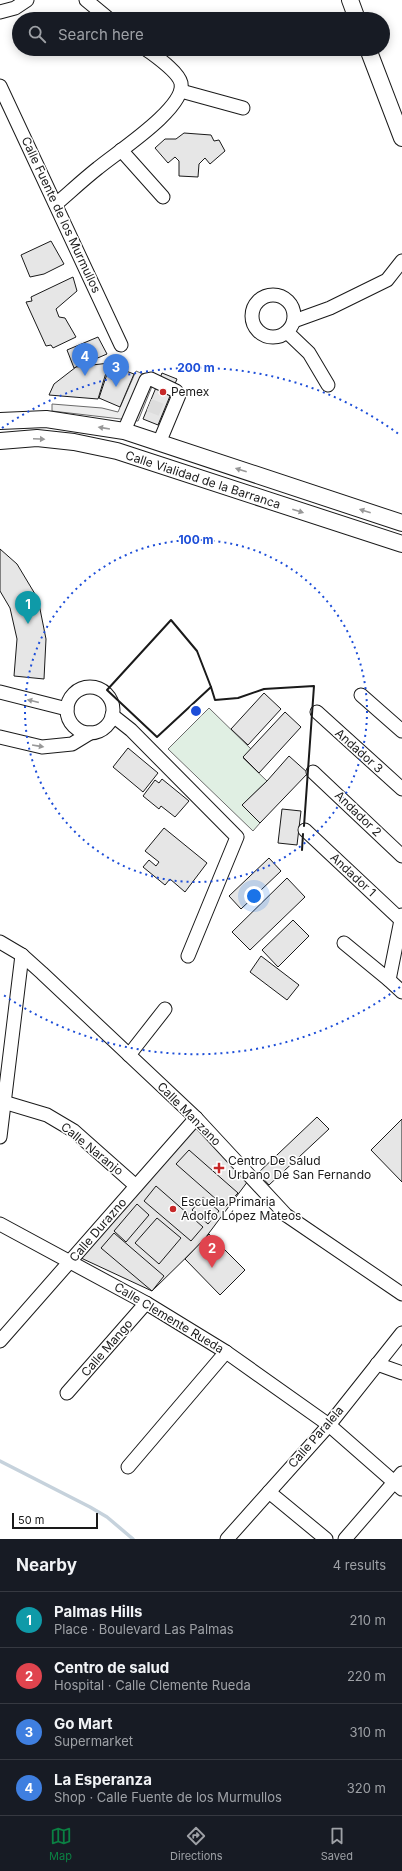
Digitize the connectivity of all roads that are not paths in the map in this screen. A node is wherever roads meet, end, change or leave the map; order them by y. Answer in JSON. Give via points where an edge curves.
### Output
{"nodes":[{"id":1,"x":27,"y":0,"type":"edge"},
{"id":2,"x":86,"y":0,"type":"edge"},
{"id":3,"x":350,"y":0,"type":"edge"},
{"id":4,"x":0,"y":12,"type":"edge"},
{"id":5,"x":101,"y":12,"type":"edge"},
{"id":6,"x":354,"y":12,"type":"edge"},
{"id":7,"x":155,"y":56,"type":"edge"},
{"id":8,"x":371,"y":56,"type":"edge"},
{"id":9,"x":0,"y":86,"type":"edge"},
{"id":10,"x":182,"y":91,"type":"junction"},
{"id":11,"x":243,"y":108,"type":"dead end"},
{"id":12,"x":402,"y":138,"type":"edge"},
{"id":13,"x":122,"y":150,"type":"junction"},
{"id":14,"x":163,"y":197,"type":"dead end"},
{"id":15,"x":56,"y":204,"type":"junction"},
{"id":16,"x":402,"y":261,"type":"edge"},
{"id":17,"x":122,"y":345,"type":"dead end"},
{"id":18,"x":328,"y":385,"type":"dead end"},
{"id":19,"x":0,"y":421,"type":"edge"},
{"id":20,"x":124,"y":431,"type":"junction"},
{"id":21,"x":0,"y":441,"type":"edge"},
{"id":22,"x":160,"y":443,"type":"junction"},
{"id":23,"x":402,"y":523,"type":"edge"},
{"id":24,"x":402,"y":544,"type":"edge"},
{"id":25,"x":0,"y":692,"type":"edge"},
{"id":26,"x":362,"y":695,"type":"dead end"},
{"id":27,"x":67,"y":709,"type":"junction"},
{"id":28,"x":317,"y":712,"type":"dead end"},
{"id":29,"x":112,"y":715,"type":"junction"},
{"id":30,"x":402,"y":731,"type":"edge"},
{"id":31,"x":90,"y":733,"type":"junction"},
{"id":32,"x":0,"y":737,"type":"edge"},
{"id":33,"x":313,"y":772,"type":"dead end"},
{"id":34,"x":402,"y":789,"type":"edge"},
{"id":35,"x":305,"y":830,"type":"dead end"},
{"id":36,"x":402,"y":856,"type":"edge"},
{"id":37,"x":401,"y":918,"type":"edge"},
{"id":38,"x":0,"y":942,"type":"edge"},
{"id":39,"x":344,"y":943,"type":"dead end"},
{"id":40,"x":22,"y":955,"type":"junction"},
{"id":41,"x":188,"y":956,"type":"dead end"},
{"id":42,"x":389,"y":980,"type":"junction"},
{"id":43,"x":402,"y":992,"type":"edge"},
{"id":44,"x":165,"y":1010,"type":"dead end"},
{"id":45,"x":129,"y":1055,"type":"junction"},
{"id":46,"x":2,"y":1101,"type":"edge"},
{"id":47,"x":196,"y":1118,"type":"junction"},
{"id":48,"x":0,"y":1137,"type":"edge"},
{"id":49,"x":136,"y":1186,"type":"junction"},
{"id":50,"x":0,"y":1224,"type":"edge"},
{"id":51,"x":71,"y":1261,"type":"junction"},
{"id":52,"x":402,"y":1294,"type":"edge"},
{"id":53,"x":146,"y":1303,"type":"junction"},
{"id":54,"x":402,"y":1333,"type":"edge"},
{"id":55,"x":0,"y":1341,"type":"edge"},
{"id":56,"x":226,"y":1352,"type":"junction"},
{"id":57,"x":377,"y":1364,"type":"junction"},
{"id":58,"x":402,"y":1373,"type":"edge"},
{"id":59,"x":67,"y":1393,"type":"dead end"},
{"id":60,"x":328,"y":1425,"type":"junction"},
{"id":61,"x":128,"y":1467,"type":"dead end"},
{"id":62,"x":399,"y":1482,"type":"edge"},
{"id":63,"x":269,"y":1492,"type":"junction"},
{"id":64,"x":227,"y":1539,"type":"edge"},
{"id":65,"x":326,"y":1539,"type":"edge"},
{"id":66,"x":345,"y":1539,"type":"edge"}],
"edges":[{"from":1,"to":4,"type":"street","via":[[15,8]]},
{"from":2,"to":5,"type":"street"},
{"from":3,"to":6,"type":"main road"},
{"from":7,"to":10,"type":"street","via":[[176,73],[181,81]]},
{"from":8,"to":12,"type":"main road"},
{"from":9,"to":15,"type":"street","name":"Calle Fuente de los Murmullos"},
{"from":10,"to":11,"type":"street"},
{"from":10,"to":13,"type":"street","via":[[172,106],[149,129]]},
{"from":13,"to":14,"type":"street"},
{"from":13,"to":15,"type":"street"},
{"from":15,"to":17,"type":"street","name":"Calle Fuente de los Murmullos"},
{"from":16,"to":18,"type":"street","via":[[387,280],[290,326]]},
{"from":20,"to":19,"type":"main road","name":"Calle Vialidad de la Barranca","one_way":true,"via":[[46,419]]},
{"from":20,"to":22,"type":"main road","name":"Calle Vialidad de la Barranca"},
{"from":20,"to":22,"type":"street","via":[[143,402],[146,380],[151,379],[178,393],[168,413]]},
{"from":21,"to":24,"type":"main road","name":"Calle Vialidad de la Barranca","one_way":true,"via":[[37,438],[117,451]]},
{"from":23,"to":22,"type":"main road","name":"Calle Vialidad de la Barranca","one_way":true},
{"from":27,"to":25,"type":"street","one_way":true},
{"from":26,"to":30,"type":"street"},
{"from":27,"to":29,"type":"street","via":[[68,701],[78,690],[93,687],[100,689],[111,700]]},
{"from":27,"to":31,"type":"street","via":[[71,723],[76,728]]},
{"from":28,"to":34,"type":"street","name":"Andador 3"},
{"from":29,"to":31,"type":"street","via":[[104,728]]},
{"from":29,"to":41,"type":"street","via":[[131,730],[237,837]]},
{"from":32,"to":31,"type":"street","one_way":true,"via":[[42,747],[72,744]]},
{"from":33,"to":36,"type":"street","name":"Andador 2"},
{"from":35,"to":37,"type":"street","name":"Andador 1"},
{"from":37,"to":42,"type":"street"},
{"from":38,"to":40,"type":"street","name":"Calle Manzano"},
{"from":39,"to":42,"type":"street"},
{"from":40,"to":45,"type":"street","name":"Calle Manzano"},
{"from":40,"to":46,"type":"street"},
{"from":42,"to":43,"type":"street"},
{"from":44,"to":45,"type":"street"},
{"from":45,"to":47,"type":"street","name":"Calle Manzano"},
{"from":46,"to":48,"type":"street"},
{"from":46,"to":49,"type":"street","name":"Calle Naranjo","via":[[47,1115],[74,1131]]},
{"from":47,"to":49,"type":"street","name":"Calle Durazno"},
{"from":47,"to":52,"type":"street","name":"Calle Manzano","via":[[286,1215]]},
{"from":49,"to":51,"type":"street","name":"Calle Durazno"},
{"from":50,"to":51,"type":"street","name":"Calle Clemente Rueda"},
{"from":51,"to":53,"type":"street","name":"Calle Clemente Rueda"},
{"from":51,"to":55,"type":"street","name":"Calle Durazno"},
{"from":53,"to":56,"type":"street","name":"Calle Clemente Rueda"},
{"from":53,"to":59,"type":"street","name":"Calle Mango"},
{"from":54,"to":57,"type":"street","name":"Calle Paralela"},
{"from":56,"to":60,"type":"street","name":"Calle Clemente Rueda"},
{"from":56,"to":61,"type":"street"},
{"from":57,"to":58,"type":"street"},
{"from":57,"to":60,"type":"street","name":"Calle Paralela"},
{"from":60,"to":62,"type":"street","name":"Calle Clemente Rueda"},
{"from":60,"to":63,"type":"street","name":"Calle Paralela"},
{"from":62,"to":66,"type":"street"},
{"from":63,"to":64,"type":"street","name":"Calle Paralela"},
{"from":63,"to":65,"type":"street"}]}
